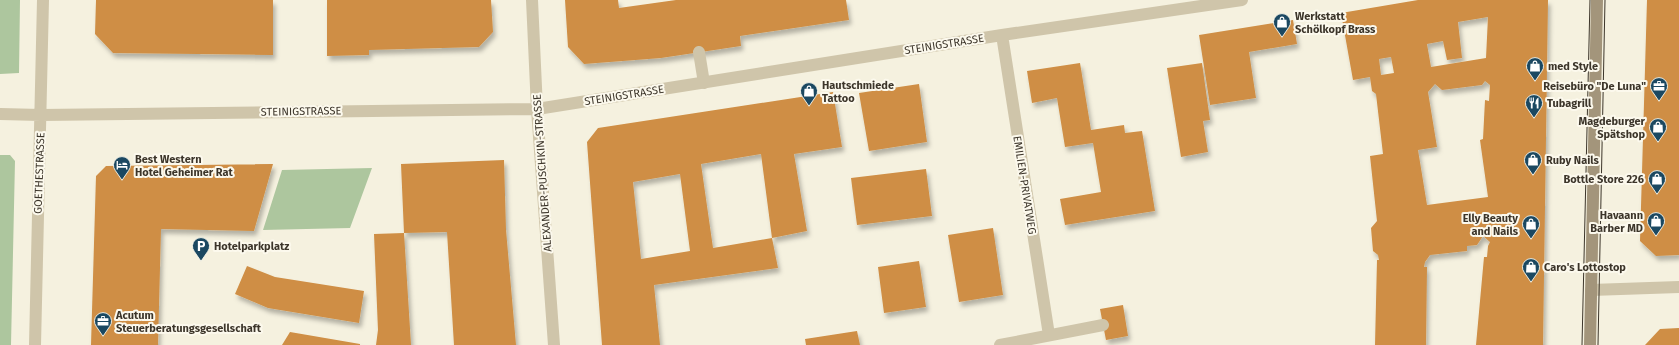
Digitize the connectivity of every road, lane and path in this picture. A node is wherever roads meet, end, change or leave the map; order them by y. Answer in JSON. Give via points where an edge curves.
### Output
{"nodes":[{"id":1,"x":43,"y":0,"type":"edge"},
{"id":2,"x":532,"y":0,"type":"edge"},
{"id":3,"x":1242,"y":0,"type":"edge"},
{"id":4,"x":1598,"y":0,"type":"edge"},
{"id":5,"x":1002,"y":35,"type":"junction"},
{"id":6,"x":699,"y":52,"type":"dead end"},
{"id":7,"x":704,"y":82,"type":"junction"},
{"id":8,"x":537,"y":109,"type":"junction"},
{"id":9,"x":0,"y":114,"type":"edge"},
{"id":10,"x":41,"y":116,"type":"junction"},
{"id":11,"x":1679,"y":287,"type":"edge"},
{"id":12,"x":1591,"y":290,"type":"junction"},
{"id":13,"x":1104,"y":325,"type":"dead end"},
{"id":14,"x":1049,"y":336,"type":"junction"},
{"id":15,"x":35,"y":345,"type":"edge"},
{"id":16,"x":554,"y":345,"type":"edge"},
{"id":17,"x":1000,"y":345,"type":"edge"},
{"id":18,"x":1590,"y":345,"type":"edge"}],
"edges":[{"from":1,"to":10,"type":"street","name":"GOETHESTRASSE"},
{"from":2,"to":8,"type":"street","name":"ALEXANDER-PUSCHKIN-STRASSE"},
{"from":3,"to":5,"type":"street","name":"STEINIGSTRASSE"},
{"from":4,"to":12,"type":"street"},
{"from":5,"to":7,"type":"street","name":"STEINIGSTRASSE"},
{"from":5,"to":14,"type":"street","name":"EMILIEN-PRIVATWEG"},
{"from":6,"to":7,"type":"street"},
{"from":7,"to":8,"type":"street","name":"STEINIGSTRASSE"},
{"from":8,"to":10,"type":"street","name":"STEINIGSTRASSE"},
{"from":8,"to":16,"type":"street","name":"ALEXANDER-PUSCHKIN-STRASSE"},
{"from":9,"to":10,"type":"street","name":"STEINIGSTRASSE"},
{"from":10,"to":15,"type":"street","name":"GOETHESTRASSE"},
{"from":11,"to":12,"type":"street"},
{"from":12,"to":18,"type":"street"},
{"from":13,"to":14,"type":"street"},
{"from":14,"to":17,"type":"street"}]}
